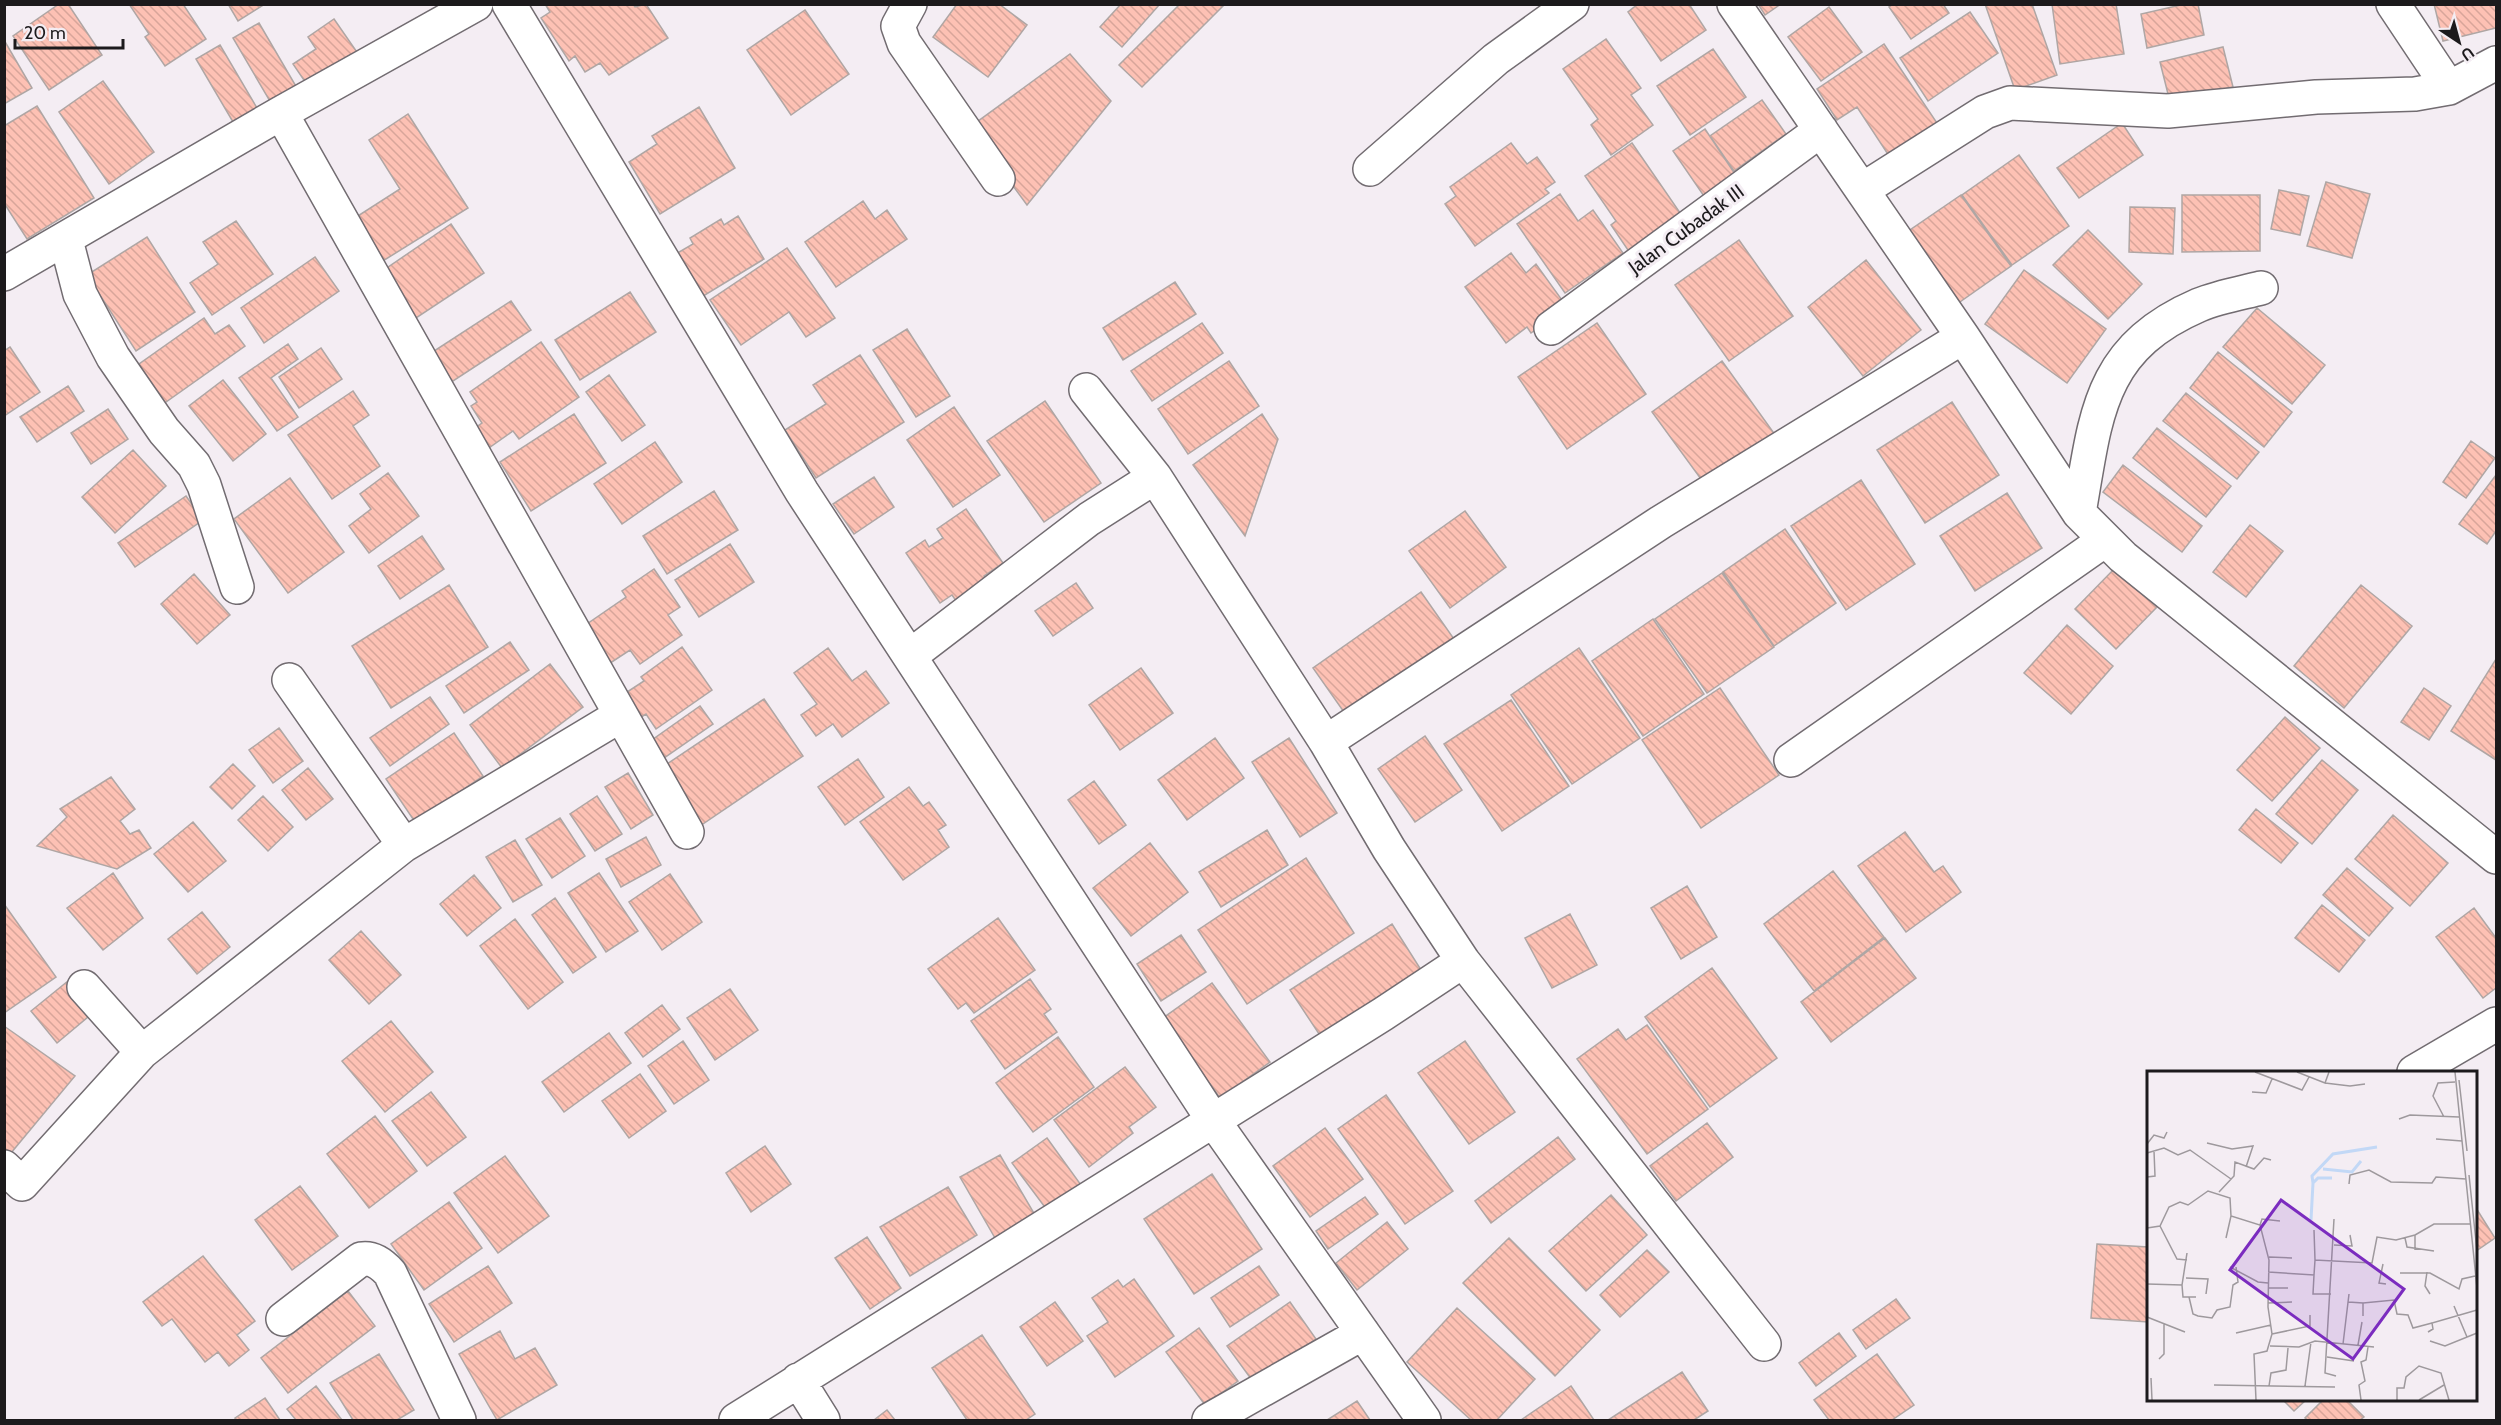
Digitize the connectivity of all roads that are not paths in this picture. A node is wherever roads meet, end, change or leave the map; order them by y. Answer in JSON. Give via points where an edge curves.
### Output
{"nodes":[{"id":1,"x":476,"y":4,"type":"edge"},
{"id":2,"x":509,"y":4,"type":"edge"},
{"id":3,"x":910,"y":4,"type":"edge"},
{"id":4,"x":1572,"y":4,"type":"edge"},
{"id":5,"x":1734,"y":4,"type":"edge"},
{"id":6,"x":2393,"y":4,"type":"edge"},
{"id":7,"x":2496,"y":63,"type":"edge"},
{"id":8,"x":2449,"y":88,"type":"junction"},
{"id":9,"x":281,"y":113,"type":"junction"},
{"id":10,"x":1821,"y":130,"type":"junction"},
{"id":11,"x":1370,"y":169,"type":"dead end"},
{"id":12,"x":998,"y":179,"type":"dead end"},
{"id":13,"x":1862,"y":190,"type":"junction"},
{"id":14,"x":66,"y":240,"type":"junction"},
{"id":15,"x":4,"y":274,"type":"edge"},
{"id":16,"x":2261,"y":288,"type":"dead end"},
{"id":17,"x":1551,"y":328,"type":"dead end"},
{"id":18,"x":1963,"y":337,"type":"junction"},
{"id":19,"x":1086,"y":390,"type":"dead end"},
{"id":20,"x":1155,"y":477,"type":"junction"},
{"id":21,"x":2079,"y":513,"type":"junction"},
{"id":22,"x":2105,"y":540,"type":"junction"},
{"id":23,"x":237,"y":587,"type":"dead end"},
{"id":24,"x":910,"y":656,"type":"junction"},
{"id":25,"x":289,"y":680,"type":"dead end"},
{"id":26,"x":621,"y":715,"type":"junction"},
{"id":27,"x":1326,"y":742,"type":"junction"},
{"id":28,"x":1791,"y":760,"type":"dead end"},
{"id":29,"x":687,"y":832,"type":"dead end"},
{"id":30,"x":404,"y":845,"type":"junction"},
{"id":31,"x":2496,"y":857,"type":"edge"},
{"id":32,"x":1463,"y":962,"type":"junction"},
{"id":33,"x":84,"y":987,"type":"dead end"},
{"id":34,"x":2496,"y":1024,"type":"edge"},
{"id":35,"x":142,"y":1052,"type":"junction"},
{"id":36,"x":2416,"y":1071,"type":"edge"},
{"id":37,"x":1213,"y":1120,"type":"junction"},
{"id":38,"x":4,"y":1167,"type":"edge"},
{"id":39,"x":283,"y":1319,"type":"dead end"},
{"id":40,"x":1363,"y":1333,"type":"junction"},
{"id":41,"x":1764,"y":1344,"type":"dead end"},
{"id":42,"x":798,"y":1380,"type":"junction"},
{"id":43,"x":454,"y":1419,"type":"edge"},
{"id":44,"x":736,"y":1420,"type":"edge"},
{"id":45,"x":822,"y":1420,"type":"edge"},
{"id":46,"x":1209,"y":1420,"type":"edge"},
{"id":47,"x":1424,"y":1420,"type":"edge"}],
"edges":[{"from":1,"to":9,"type":"street"},
{"from":2,"to":24,"type":"street","via":[[802,492]]},
{"from":3,"to":12,"type":"street","via":[[898,26],[904,43]]},
{"from":4,"to":11,"type":"street","via":[[1496,58]]},
{"from":5,"to":10,"type":"street"},
{"from":6,"to":8,"type":"street"},
{"from":7,"to":8,"type":"street"},
{"from":8,"to":13,"type":"street","via":[[2415,94],[2168,111],[2010,103],[1985,112]]},
{"from":9,"to":14,"type":"street"},
{"from":9,"to":26,"type":"street"},
{"from":10,"to":13,"type":"street"},
{"from":10,"to":17,"type":"street","name":"Jalan Cubadak III"},
{"from":13,"to":18,"type":"street"},
{"from":14,"to":15,"type":"street"},
{"from":14,"to":23,"type":"street","via":[[80,294],[112,357],[164,431],[194,465],[204,485]]},
{"from":16,"to":21,"type":"street","via":[[2201,304],[2166,322],[2135,346],[2105,390]]},
{"from":18,"to":21,"type":"street"},
{"from":18,"to":27,"type":"street","via":[[1661,522]]},
{"from":19,"to":20,"type":"street"},
{"from":20,"to":24,"type":"street","via":[[1089,519]]},
{"from":20,"to":27,"type":"street"},
{"from":21,"to":22,"type":"street"},
{"from":22,"to":28,"type":"street"},
{"from":22,"to":31,"type":"street"},
{"from":24,"to":37,"type":"street"},
{"from":25,"to":30,"type":"street"},
{"from":26,"to":29,"type":"street"},
{"from":26,"to":30,"type":"street"},
{"from":27,"to":32,"type":"street","via":[[1389,849]]},
{"from":30,"to":35,"type":"street"},
{"from":32,"to":37,"type":"street"},
{"from":32,"to":41,"type":"street"},
{"from":33,"to":35,"type":"street"},
{"from":34,"to":36,"type":"street"},
{"from":35,"to":38,"type":"street","via":[[22,1184]]},
{"from":37,"to":40,"type":"street"},
{"from":37,"to":42,"type":"street"},
{"from":39,"to":43,"type":"street","via":[[361,1259],[382,1264],[390,1273]]},
{"from":40,"to":46,"type":"street"},
{"from":40,"to":47,"type":"street"},
{"from":42,"to":44,"type":"street"},
{"from":42,"to":45,"type":"street"}]}
